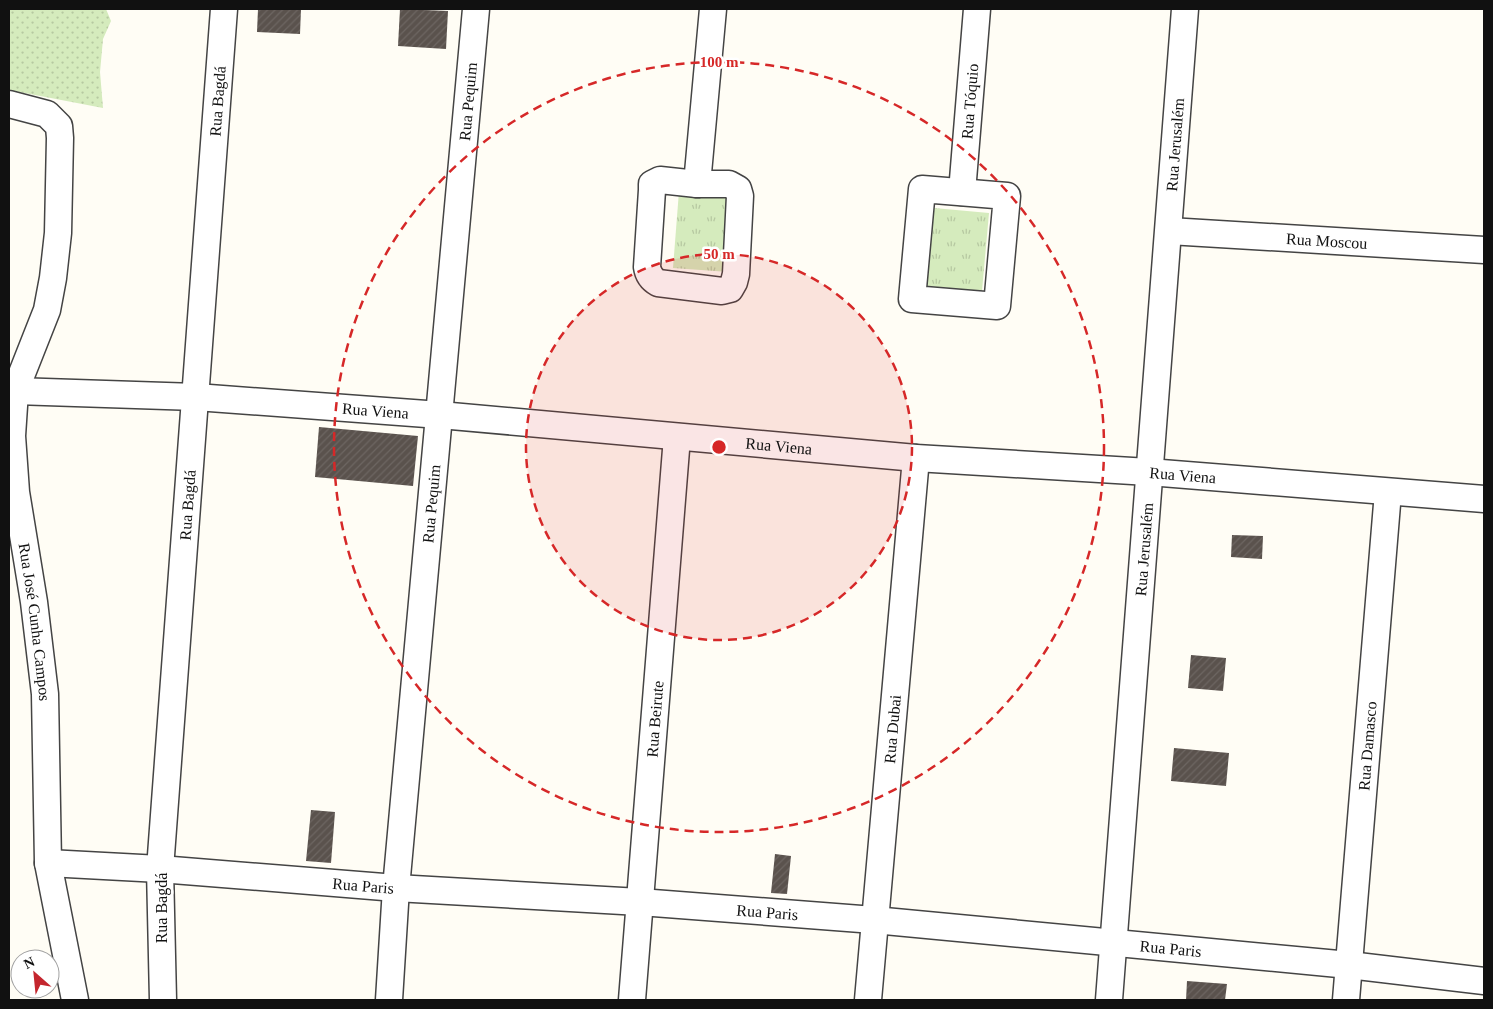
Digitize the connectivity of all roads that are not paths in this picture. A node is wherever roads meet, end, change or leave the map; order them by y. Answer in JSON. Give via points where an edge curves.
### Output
{"nodes":[{"id":1,"x":224,"y":9,"type":"edge"},
{"id":2,"x":476,"y":9,"type":"edge"},
{"id":3,"x":713,"y":9,"type":"edge"},
{"id":4,"x":977,"y":9,"type":"edge"},
{"id":5,"x":1185,"y":9,"type":"edge"},
{"id":6,"x":9,"y":104,"type":"edge"},
{"id":7,"x":697,"y":184,"type":"junction"},
{"id":8,"x":962,"y":192,"type":"junction"},
{"id":9,"x":1169,"y":231,"type":"junction"},
{"id":10,"x":1484,"y":250,"type":"edge"},
{"id":11,"x":15,"y":391,"type":"junction"},
{"id":12,"x":196,"y":397,"type":"junction"},
{"id":13,"x":440,"y":414,"type":"junction"},
{"id":14,"x":676,"y":437,"type":"junction"},
{"id":15,"x":916,"y":458,"type":"junction"},
{"id":16,"x":1149,"y":472,"type":"junction"},
{"id":17,"x":1388,"y":492,"type":"junction"},
{"id":18,"x":1484,"y":500,"type":"edge"},
{"id":19,"x":48,"y":862,"type":"junction"},
{"id":20,"x":160,"y":869,"type":"junction"},
{"id":21,"x":396,"y":888,"type":"junction"},
{"id":22,"x":640,"y":902,"type":"junction"},
{"id":23,"x":874,"y":920,"type":"junction"},
{"id":24,"x":1114,"y":943,"type":"junction"},
{"id":25,"x":1349,"y":965,"type":"junction"},
{"id":26,"x":1484,"y":981,"type":"edge"},
{"id":27,"x":75,"y":1000,"type":"edge"},
{"id":28,"x":163,"y":1000,"type":"edge"},
{"id":29,"x":389,"y":1000,"type":"edge"},
{"id":30,"x":632,"y":1000,"type":"edge"},
{"id":31,"x":868,"y":1000,"type":"edge"},
{"id":32,"x":1110,"y":1000,"type":"edge"},
{"id":33,"x":1346,"y":1000,"type":"edge"}],
"edges":[{"from":1,"to":12,"type":"street","name":"Rua Bagdá"},
{"from":2,"to":13,"type":"street","name":"Rua Pequim"},
{"from":3,"to":7,"type":"street"},
{"from":4,"to":8,"type":"street","name":"Rua Tóquio"},
{"from":5,"to":9,"type":"street","name":"Rua Jerusalém"},
{"from":6,"to":11,"type":"street","name":"Rua José Cunha Campos","via":[[47,114],[59,126],[60,138],[58,233],[53,278],[47,310]]},
{"from":7,"to":7,"type":"street","via":[[729,184],[738,189],[736,274],[730,289],[658,282],[648,273],[652,184],[660,180]]},
{"from":8,"to":8,"type":"street","via":[[1007,196],[996,306],[912,299],[922,189]]},
{"from":9,"to":10,"type":"street","name":"Rua Moscou"},
{"from":9,"to":16,"type":"street","name":"Rua Jerusalém"},
{"from":11,"to":12,"type":"street","name":"Rua Viena"},
{"from":11,"to":19,"type":"street","name":"Rua José Cunha Campos","via":[[12,436],[16,492],[46,694]]},
{"from":12,"to":13,"type":"street","name":"Rua Viena"},
{"from":12,"to":20,"type":"street","name":"Rua Bagdá"},
{"from":13,"to":14,"type":"street","name":"Rua Viena"},
{"from":13,"to":21,"type":"street","name":"Rua Pequim"},
{"from":14,"to":15,"type":"street","name":"Rua Viena"},
{"from":14,"to":22,"type":"street","name":"Rua Beirute"},
{"from":15,"to":16,"type":"street","name":"Rua Viena"},
{"from":15,"to":23,"type":"street","name":"Rua Dubai"},
{"from":16,"to":17,"type":"street","name":"Rua Viena"},
{"from":16,"to":24,"type":"street","name":"Rua Jerusalém"},
{"from":17,"to":18,"type":"street","name":"Rua Viena"},
{"from":17,"to":25,"type":"street","name":"Rua Damasco"},
{"from":19,"to":20,"type":"street","name":"Rua Paris"},
{"from":19,"to":27,"type":"street","name":"Rua José Cunha Campos"},
{"from":20,"to":21,"type":"street","name":"Rua Paris"},
{"from":20,"to":28,"type":"street","name":"Rua Bagdá"},
{"from":21,"to":22,"type":"street","name":"Rua Paris"},
{"from":21,"to":29,"type":"street","name":"Rua Pequim"},
{"from":22,"to":23,"type":"street","name":"Rua Paris"},
{"from":22,"to":30,"type":"street","name":"Rua Beirute"},
{"from":23,"to":24,"type":"street","name":"Rua Paris"},
{"from":23,"to":31,"type":"street","name":"Rua Dubai"},
{"from":24,"to":25,"type":"street","name":"Rua Paris"},
{"from":24,"to":32,"type":"street","name":"Rua Jerusalém"},
{"from":25,"to":26,"type":"street","name":"Rua Paris"},
{"from":25,"to":33,"type":"street","name":"Rua Damasco"}]}
